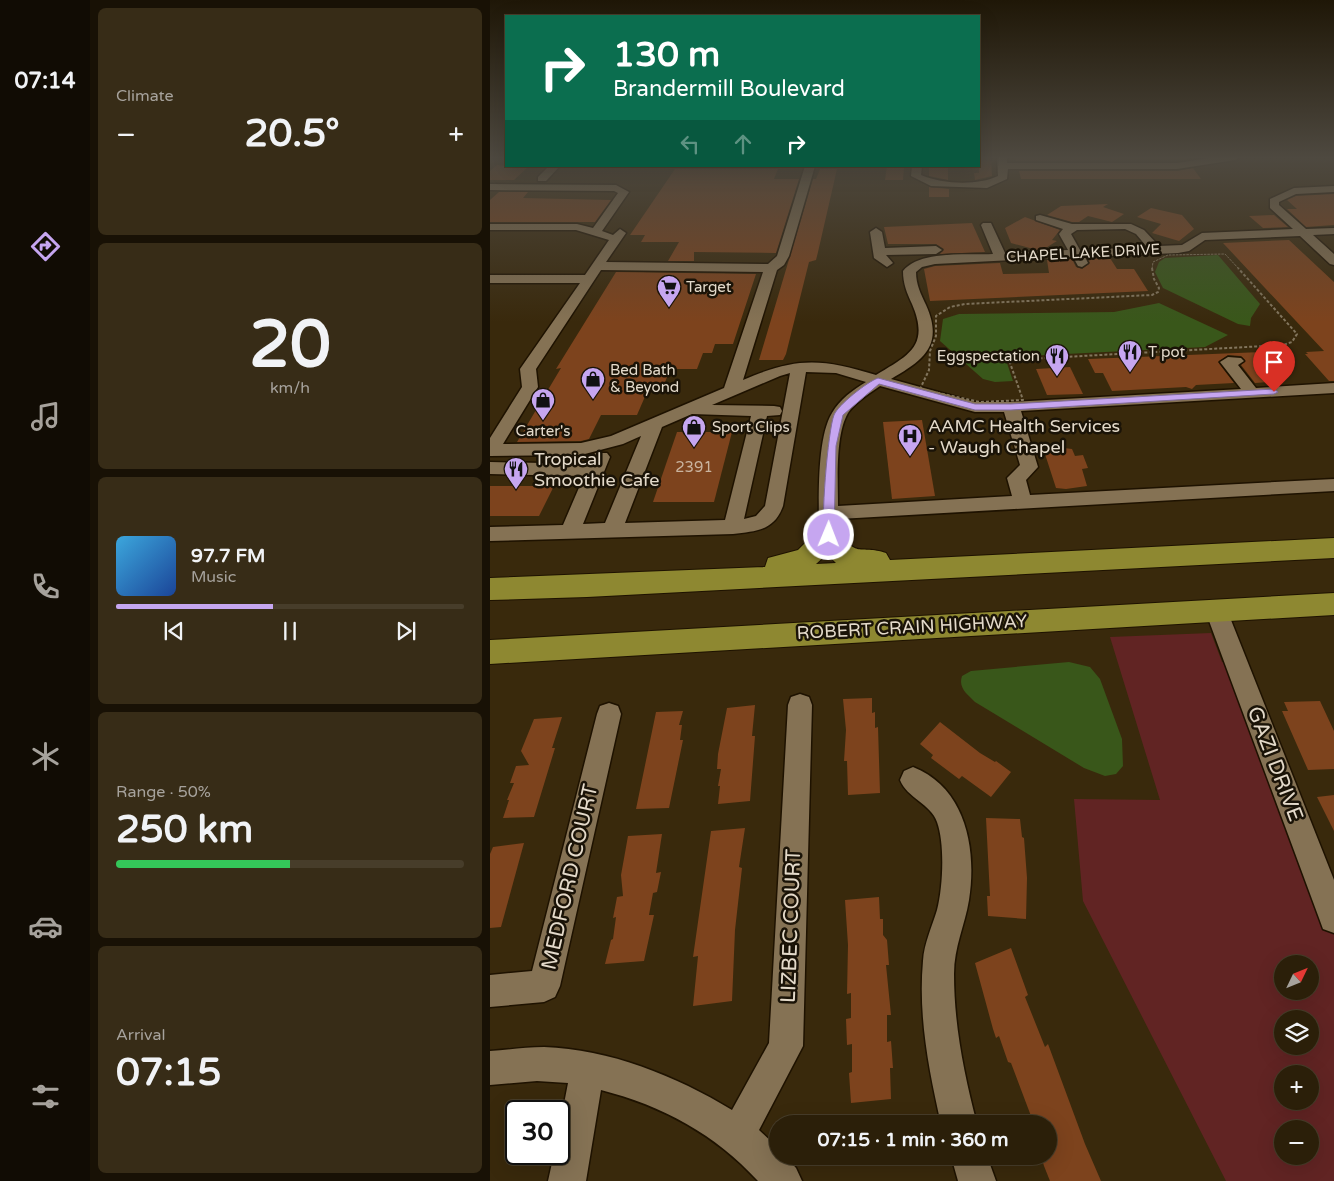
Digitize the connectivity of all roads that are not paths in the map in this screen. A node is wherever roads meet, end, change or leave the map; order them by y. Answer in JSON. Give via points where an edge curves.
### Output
{"nodes":[{"id":1,"x":610,"y":212,"type":"edge"},
{"id":2,"x":796,"y":212,"type":"edge"},
{"id":3,"x":1281,"y":212,"type":"edge"},
{"id":4,"x":1132,"y":216,"type":"dead end"},
{"id":5,"x":1040,"y":218,"type":"dead end"},
{"id":6,"x":987,"y":224,"type":"dead end"},
{"id":7,"x":1118,"y":225,"type":"junction"},
{"id":8,"x":490,"y":227,"type":"edge"},
{"id":9,"x":1072,"y":228,"type":"junction"},
{"id":10,"x":1334,"y":231,"type":"edge"},
{"id":11,"x":596,"y":232,"type":"junction"},
{"id":12,"x":876,"y":232,"type":"dead end"},
{"id":13,"x":1302,"y":232,"type":"junction"},
{"id":14,"x":1152,"y":245,"type":"junction"},
{"id":15,"x":879,"y":252,"type":"junction"},
{"id":16,"x":998,"y":252,"type":"junction"},
{"id":17,"x":1077,"y":254,"type":"junction"},
{"id":18,"x":756,"y":255,"type":"dead end"},
{"id":19,"x":602,"y":260,"type":"junction"},
{"id":20,"x":1139,"y":261,"type":"dead end"},
{"id":21,"x":1334,"y":261,"type":"edge"},
{"id":22,"x":970,"y":264,"type":"junction"},
{"id":23,"x":771,"y":268,"type":"junction"},
{"id":24,"x":910,"y":268,"type":"junction"},
{"id":25,"x":926,"y":271,"type":"dead end"},
{"id":26,"x":490,"y":279,"type":"edge"},
{"id":27,"x":587,"y":279,"type":"junction"},
{"id":28,"x":1236,"y":361,"type":"dead end"},
{"id":29,"x":799,"y":367,"type":"junction"},
{"id":30,"x":878,"y":381,"type":"junction"},
{"id":31,"x":1334,"y":388,"type":"edge"},
{"id":32,"x":731,"y":392,"type":"junction"},
{"id":33,"x":1252,"y":393,"type":"junction"},
{"id":34,"x":1011,"y":407,"type":"junction"},
{"id":35,"x":690,"y":410,"type":"junction"},
{"id":36,"x":760,"y":411,"type":"junction"},
{"id":37,"x":791,"y":411,"type":"junction"},
{"id":38,"x":654,"y":425,"type":"junction"},
{"id":39,"x":607,"y":443,"type":"junction"},
{"id":40,"x":491,"y":450,"type":"edge"},
{"id":41,"x":536,"y":450,"type":"junction"},
{"id":42,"x":490,"y":468,"type":"edge"},
{"id":43,"x":526,"y":469,"type":"junction"},
{"id":44,"x":596,"y":470,"type":"junction"},
{"id":45,"x":1334,"y":484,"type":"edge"},
{"id":46,"x":1023,"y":504,"type":"junction"},
{"id":47,"x":829,"y":524,"type":"junction"},
{"id":48,"x":733,"y":527,"type":"junction"},
{"id":49,"x":612,"y":530,"type":"junction"},
{"id":50,"x":570,"y":531,"type":"junction"},
{"id":51,"x":490,"y":534,"type":"edge"},
{"id":52,"x":1334,"y":546,"type":"edge"},
{"id":53,"x":1153,"y":558,"type":"junction"},
{"id":54,"x":587,"y":586,"type":"junction"},
{"id":55,"x":490,"y":589,"type":"edge"},
{"id":56,"x":1334,"y":604,"type":"edge"},
{"id":57,"x":1216,"y":610,"type":"junction"},
{"id":58,"x":490,"y":652,"type":"edge"},
{"id":59,"x":800,"y":705,"type":"dead end"},
{"id":60,"x":609,"y":714,"type":"dead end"},
{"id":61,"x":913,"y":780,"type":"dead end"},
{"id":62,"x":1334,"y":918,"type":"edge"},
{"id":63,"x":490,"y":990,"type":"edge"},
{"id":64,"x":490,"y":1068,"type":"edge"},
{"id":65,"x":588,"y":1069,"type":"junction"},
{"id":66,"x":957,"y":1115,"type":"edge"},
{"id":67,"x":737,"y":1135,"type":"junction"},
{"id":68,"x":972,"y":1165,"type":"edge"},
{"id":69,"x":567,"y":1181,"type":"edge"},
{"id":70,"x":784,"y":1181,"type":"edge"},
{"id":71,"x":977,"y":1181,"type":"edge"}],
"edges":[{"from":1,"to":11,"type":"street"},
{"from":2,"to":23,"type":"street","via":[[780,262]]},
{"from":3,"to":13,"type":"street"},
{"from":4,"to":7,"type":"street"},
{"from":5,"to":9,"type":"street"},
{"from":6,"to":16,"type":"street"},
{"from":7,"to":9,"type":"street"},
{"from":7,"to":14,"type":"street","via":[[1135,228]]},
{"from":8,"to":11,"type":"street","via":[[577,227]]},
{"from":9,"to":17,"type":"street","via":[[1065,234]]},
{"from":10,"to":13,"type":"street","name":"CHAPEL LAKE DRIVE"},
{"from":11,"to":19,"type":"street","via":[[618,236]]},
{"from":12,"to":15,"type":"street"},
{"from":13,"to":14,"type":"street","name":"CHAPEL LAKE DRIVE","via":[[1202,236],[1185,248]]},
{"from":13,"to":21,"type":"street"},
{"from":14,"to":17,"type":"street","name":"CHAPEL LAKE DRIVE"},
{"from":15,"to":16,"type":"street"},
{"from":15,"to":24,"type":"street","via":[[885,262]]},
{"from":16,"to":17,"type":"street","name":"CHAPEL LAKE DRIVE"},
{"from":16,"to":22,"type":"street","name":"CHAPEL LAKE DRIVE"},
{"from":17,"to":20,"type":"street"},
{"from":17,"to":22,"type":"street"},
{"from":18,"to":19,"type":"street"},
{"from":19,"to":23,"type":"street"},
{"from":19,"to":27,"type":"street"},
{"from":22,"to":24,"type":"street","name":"CHAPEL LAKE DRIVE","via":[[922,261]]},
{"from":22,"to":25,"type":"street"},
{"from":23,"to":32,"type":"street"},
{"from":24,"to":30,"type":"street","via":[[910,288],[928,328],[927,337],[918,352],[894,373]]},
{"from":26,"to":27,"type":"street"},
{"from":27,"to":40,"type":"street","via":[[528,369],[530,387]]},
{"from":28,"to":33,"type":"street","via":[[1228,362]]},
{"from":29,"to":30,"type":"street","via":[[837,368]]},
{"from":29,"to":32,"type":"street","via":[[775,372]]},
{"from":29,"to":37,"type":"street"},
{"from":30,"to":34,"type":"street","via":[[975,407]]},
{"from":30,"to":47,"type":"street","via":[[839,414],[832,446]]},
{"from":31,"to":33,"type":"street"},
{"from":32,"to":35,"type":"street"},
{"from":33,"to":34,"type":"street"},
{"from":34,"to":46,"type":"street","via":[[1029,467],[1016,478]]},
{"from":35,"to":36,"type":"street"},
{"from":35,"to":38,"type":"street"},
{"from":36,"to":37,"type":"street"},
{"from":36,"to":48,"type":"street"},
{"from":37,"to":48,"type":"street","via":[[771,514],[759,524]]},
{"from":38,"to":39,"type":"street"},
{"from":38,"to":49,"type":"street"},
{"from":39,"to":41,"type":"street","via":[[581,450]]},
{"from":39,"to":44,"type":"street"},
{"from":40,"to":41,"type":"street"},
{"from":41,"to":43,"type":"street"},
{"from":42,"to":43,"type":"street"},
{"from":43,"to":44,"type":"street"},
{"from":44,"to":50,"type":"street"},
{"from":45,"to":46,"type":"street"},
{"from":46,"to":47,"type":"street"},
{"from":47,"to":53,"type":"highway","via":[[836,550],[854,561],[1051,551]]},
{"from":47,"to":54,"type":"highway","via":[[811,556],[795,564],[718,568]]},
{"from":48,"to":49,"type":"street"},
{"from":49,"to":50,"type":"street"},
{"from":50,"to":51,"type":"street"},
{"from":52,"to":53,"type":"highway"},
{"from":53,"to":54,"type":"highway"},
{"from":54,"to":55,"type":"highway"},
{"from":56,"to":57,"type":"highway","name":"ROBERT CRAIN HIGHWAY"},
{"from":57,"to":58,"type":"highway","name":"ROBERT CRAIN HIGHWAY"},
{"from":57,"to":62,"type":"street","name":"GAZI DRIVE"},
{"from":59,"to":67,"type":"street","name":"LIZBEC COURT","via":[[786,1046]]},
{"from":60,"to":63,"type":"street","name":"MEDFORD COURT","via":[[544,986]]},
{"from":61,"to":66,"type":"street","via":[[942,806],[953,830],[955,888],[938,960],[938,1003],[944,1062]]},
{"from":64,"to":65,"type":"street","via":[[544,1064]]},
{"from":65,"to":67,"type":"street","via":[[645,1086],[681,1102]]},
{"from":65,"to":69,"type":"street"},
{"from":67,"to":70,"type":"street"},
{"from":68,"to":71,"type":"street"}]}
